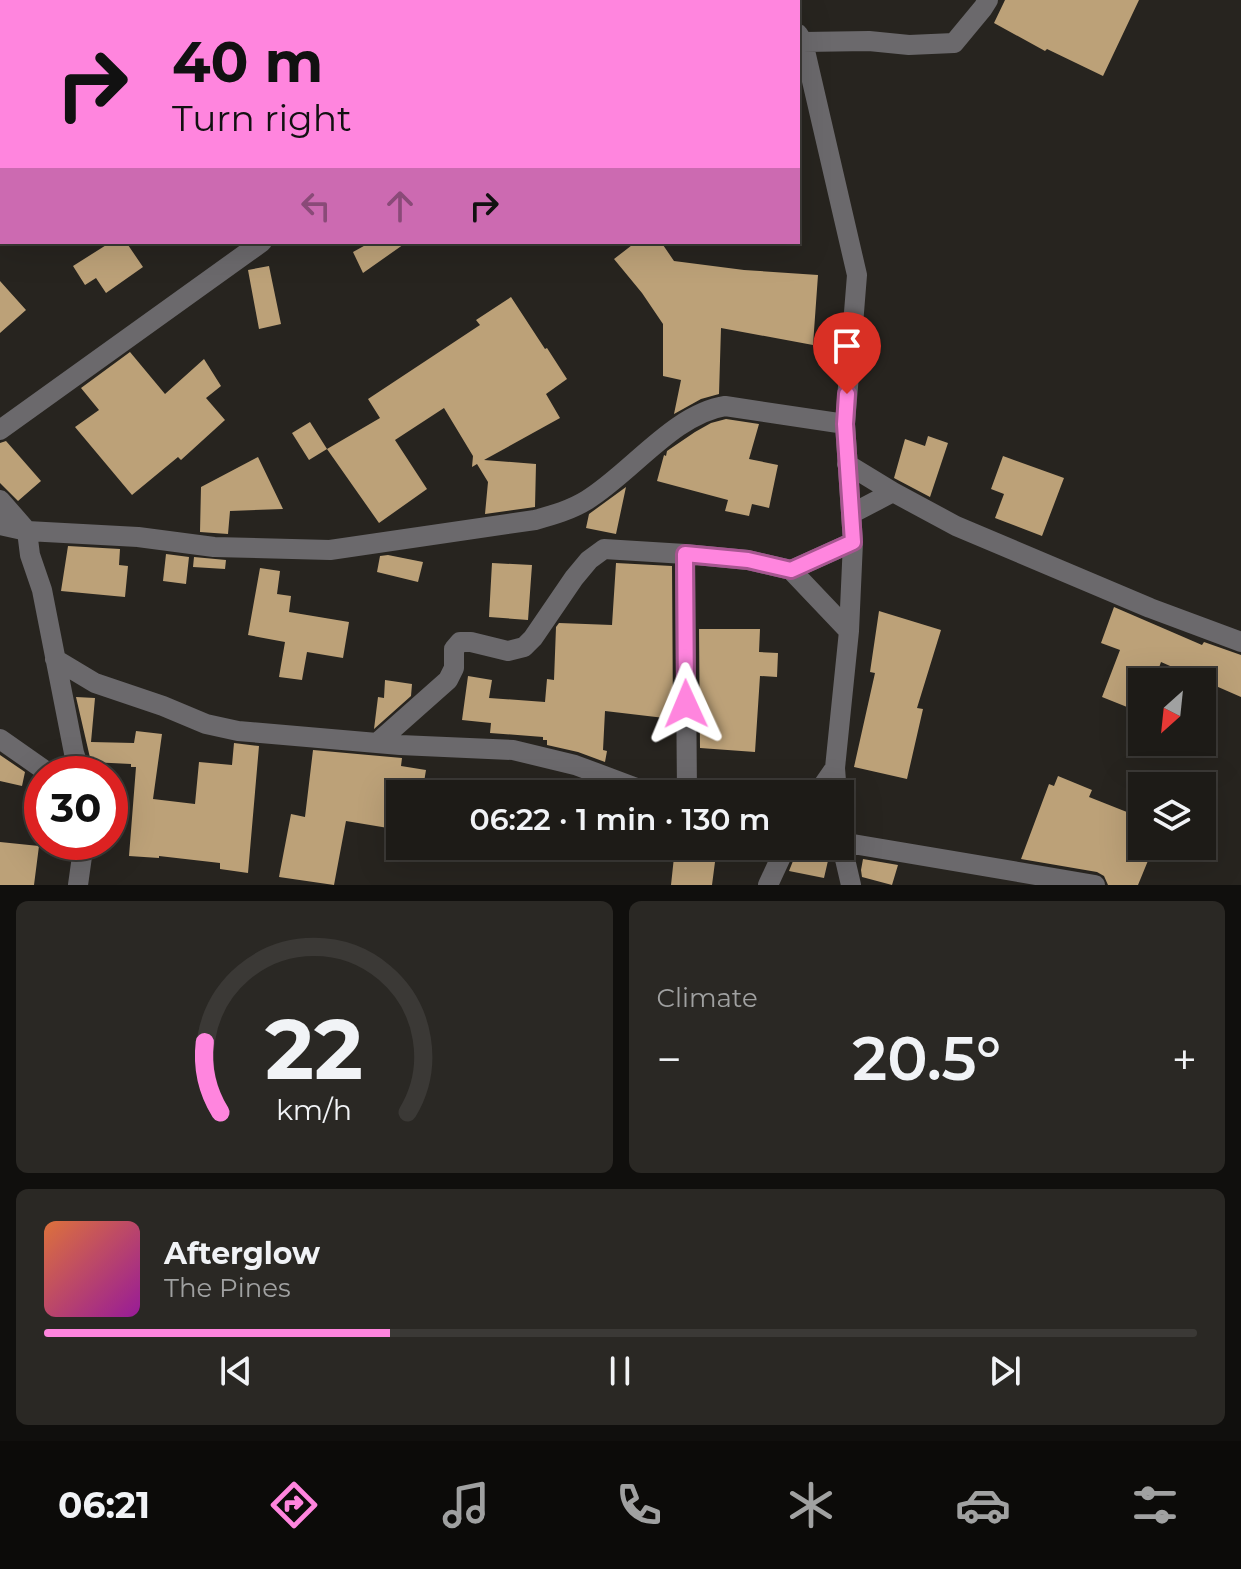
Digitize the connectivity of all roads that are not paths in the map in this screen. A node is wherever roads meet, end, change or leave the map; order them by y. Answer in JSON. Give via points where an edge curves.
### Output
{"nodes":[{"id":1,"x":988,"y":0,"type":"edge"},
{"id":2,"x":800,"y":38,"type":"edge"},
{"id":3,"x":259,"y":244,"type":"edge"},
{"id":4,"x":845,"y":424,"type":"junction"},
{"id":5,"x":0,"y":430,"type":"edge"},
{"id":6,"x":847,"y":464,"type":"junction"},
{"id":7,"x":893,"y":492,"type":"junction"},
{"id":8,"x":0,"y":500,"type":"edge"},
{"id":9,"x":851,"y":514,"type":"junction"},
{"id":10,"x":0,"y":525,"type":"edge"},
{"id":11,"x":27,"y":531,"type":"junction"},
{"id":12,"x":853,"y":542,"type":"junction"},
{"id":13,"x":685,"y":554,"type":"junction"},
{"id":14,"x":791,"y":570,"type":"junction"},
{"id":15,"x":849,"y":631,"type":"junction"},
{"id":16,"x":1241,"y":642,"type":"edge"},
{"id":17,"x":55,"y":659,"type":"junction"},
{"id":18,"x":0,"y":739,"type":"edge"},
{"id":19,"x":377,"y":743,"type":"junction"},
{"id":20,"x":24,"y":756,"type":"edge"},
{"id":21,"x":75,"y":756,"type":"edge"},
{"id":22,"x":835,"y":768,"type":"junction"},
{"id":23,"x":615,"y":780,"type":"edge"},
{"id":24,"x":687,"y":780,"type":"edge"},
{"id":25,"x":827,"y":780,"type":"edge"},
{"id":26,"x":836,"y":780,"type":"edge"},
{"id":27,"x":854,"y":837,"type":"edge"},
{"id":28,"x":81,"y":860,"type":"edge"},
{"id":29,"x":780,"y":860,"type":"edge"},
{"id":30,"x":846,"y":860,"type":"edge"},
{"id":31,"x":78,"y":885,"type":"edge"},
{"id":32,"x":768,"y":885,"type":"edge"},
{"id":33,"x":851,"y":885,"type":"edge"},
{"id":34,"x":1095,"y":885,"type":"edge"}],
"edges":[{"from":1,"to":2,"type":"street","via":[[954,43]]},
{"from":2,"to":4,"type":"street","via":[[857,275]]},
{"from":3,"to":5,"type":"street"},
{"from":4,"to":6,"type":"street"},
{"from":4,"to":11,"type":"street","via":[[709,408],[588,500],[565,511],[330,550],[214,547]]},
{"from":6,"to":7,"type":"street"},
{"from":6,"to":9,"type":"street"},
{"from":7,"to":9,"type":"street"},
{"from":7,"to":16,"type":"street","via":[[956,526]]},
{"from":8,"to":11,"type":"street"},
{"from":9,"to":12,"type":"street"},
{"from":10,"to":11,"type":"street"},
{"from":11,"to":17,"type":"street"},
{"from":12,"to":14,"type":"street"},
{"from":12,"to":15,"type":"street"},
{"from":13,"to":14,"type":"street"},
{"from":13,"to":19,"type":"street","via":[[604,549],[574,578],[524,647],[508,651],[460,642],[448,680]]},
{"from":13,"to":24,"type":"street"},
{"from":14,"to":15,"type":"street"},
{"from":15,"to":22,"type":"street"},
{"from":17,"to":19,"type":"street","via":[[95,683],[206,724]]},
{"from":17,"to":21,"type":"street"},
{"from":18,"to":20,"type":"street"},
{"from":19,"to":23,"type":"street","via":[[513,750]]},
{"from":22,"to":25,"type":"street"},
{"from":22,"to":26,"type":"street"},
{"from":27,"to":34,"type":"street"},
{"from":28,"to":31,"type":"street"},
{"from":29,"to":32,"type":"street"},
{"from":30,"to":33,"type":"street"}]}
